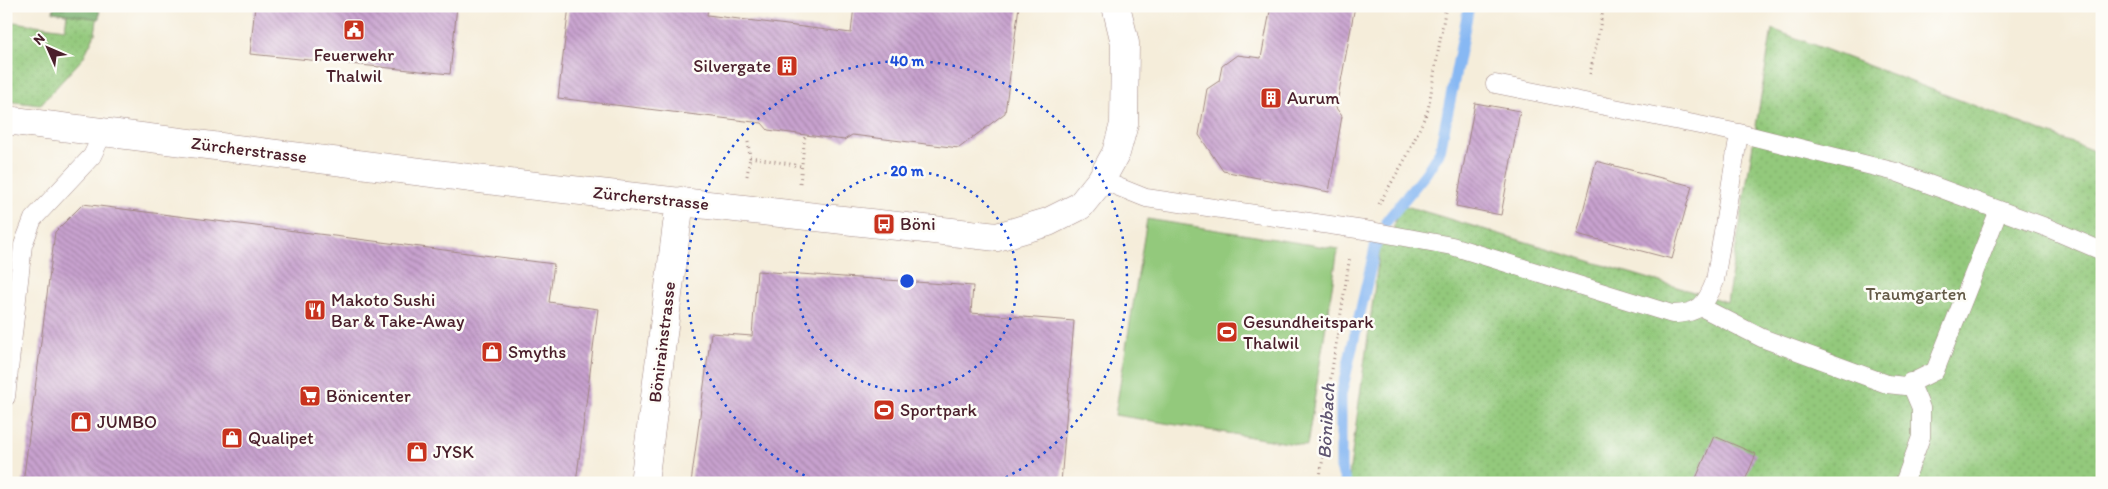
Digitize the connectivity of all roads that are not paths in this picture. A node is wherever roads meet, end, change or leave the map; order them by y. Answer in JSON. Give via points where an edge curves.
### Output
{"nodes":[{"id":1,"x":1116,"y":6,"type":"edge"},
{"id":2,"x":1495,"y":84,"type":"dead end"},
{"id":3,"x":6,"y":120,"type":"edge"},
{"id":4,"x":104,"y":131,"type":"junction"},
{"id":5,"x":1739,"y":133,"type":"junction"},
{"id":6,"x":1101,"y":180,"type":"junction"},
{"id":7,"x":680,"y":201,"type":"junction"},
{"id":8,"x":1999,"y":210,"type":"junction"},
{"id":9,"x":2102,"y":251,"type":"edge"},
{"id":10,"x":1701,"y":307,"type":"junction"},
{"id":11,"x":1910,"y":382,"type":"junction"},
{"id":12,"x":6,"y":397,"type":"edge"},
{"id":13,"x":644,"y":483,"type":"edge"},
{"id":14,"x":1904,"y":483,"type":"edge"}],
"edges":[{"from":1,"to":6,"type":"street","name":"Zürcherstrasse","via":[[1125,42],[1124,124],[1116,153]]},
{"from":2,"to":5,"type":"lane"},
{"from":3,"to":4,"type":"street","name":"Zürcherstrasse"},
{"from":4,"to":7,"type":"street","name":"Zürcherstrasse","via":[[518,184]]},
{"from":4,"to":12,"type":"lane","via":[[92,156],[34,219],[23,245]]},
{"from":5,"to":8,"type":"lane","via":[[1896,172]]},
{"from":5,"to":10,"type":"lane","via":[[1715,281]]},
{"from":6,"to":7,"type":"street","name":"Zürcherstrasse","via":[[1080,206],[1048,222],[997,237]]},
{"from":6,"to":10,"type":"lane","via":[[1146,198],[1452,246],[1672,314],[1687,314]]},
{"from":7,"to":13,"type":"street","name":"Bönirainstrasse"},
{"from":8,"to":9,"type":"lane"},
{"from":8,"to":11,"type":"lane","via":[[1935,371]]},
{"from":10,"to":11,"type":"lane","via":[[1762,338],[1887,384],[1905,386]]},
{"from":11,"to":14,"type":"lane","via":[[1921,408],[1921,437]]}]}
